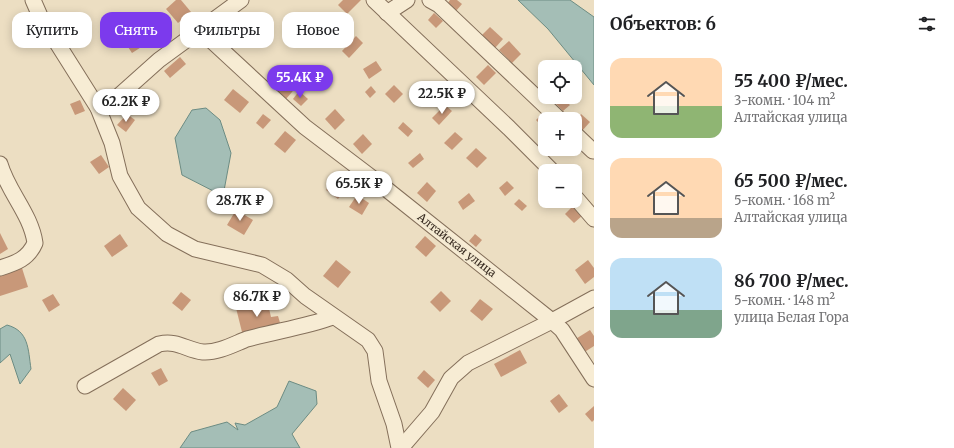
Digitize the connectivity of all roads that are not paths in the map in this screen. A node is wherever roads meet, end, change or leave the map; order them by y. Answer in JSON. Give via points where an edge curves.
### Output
{"nodes":[{"id":1,"x":33,"y":0,"type":"edge"},
{"id":2,"x":241,"y":0,"type":"edge"},
{"id":3,"x":374,"y":0,"type":"edge"},
{"id":4,"x":407,"y":0,"type":"edge"},
{"id":5,"x":430,"y":0,"type":"edge"},
{"id":6,"x":224,"y":12,"type":"edge"},
{"id":7,"x":387,"y":13,"type":"junction"},
{"id":8,"x":180,"y":44,"type":"edge"},
{"id":9,"x":220,"y":48,"type":"edge"},
{"id":10,"x":98,"y":108,"type":"junction"},
{"id":11,"x":552,"y":112,"type":"edge"},
{"id":12,"x":582,"y":141,"type":"edge"},
{"id":13,"x":593,"y":151,"type":"dead end"},
{"id":14,"x":0,"y":164,"type":"edge"},
{"id":15,"x":545,"y":164,"type":"edge"},
{"id":16,"x":582,"y":205,"type":"edge"},
{"id":17,"x":594,"y":219,"type":"edge"},
{"id":18,"x":0,"y":268,"type":"edge"},
{"id":19,"x":594,"y":298,"type":"edge"},
{"id":20,"x":333,"y":316,"type":"junction"},
{"id":21,"x":552,"y":321,"type":"junction"},
{"id":22,"x":594,"y":379,"type":"edge"},
{"id":23,"x":85,"y":386,"type":"dead end"},
{"id":24,"x":400,"y":448,"type":"edge"}],
"edges":[{"from":1,"to":10,"type":"street","via":[[40,16]]},
{"from":2,"to":6,"type":"street"},
{"from":3,"to":7,"type":"street"},
{"from":4,"to":7,"type":"street"},
{"from":5,"to":11,"type":"street","via":[[439,5]]},
{"from":7,"to":15,"type":"street"},
{"from":8,"to":10,"type":"street","via":[[112,102]]},
{"from":9,"to":21,"type":"street","name":"Алтайская улица","via":[[305,127]]},
{"from":10,"to":20,"type":"street","via":[[112,143],[120,176],[138,208],[150,219],[167,234],[195,249],[262,265],[287,280]]},
{"from":12,"to":13,"type":"street"},
{"from":14,"to":18,"type":"street","via":[[10,190],[28,220],[35,244],[25,258]]},
{"from":16,"to":17,"type":"street"},
{"from":19,"to":21,"type":"street"},
{"from":20,"to":23,"type":"street","via":[[316,323],[203,352],[172,342],[159,344]]},
{"from":20,"to":24,"type":"street","via":[[368,340],[375,351],[379,381]]},
{"from":21,"to":22,"type":"street","name":"Алтайская улица","via":[[562,330]]},
{"from":21,"to":24,"type":"street","via":[[468,363],[452,378],[432,412]]}]}
